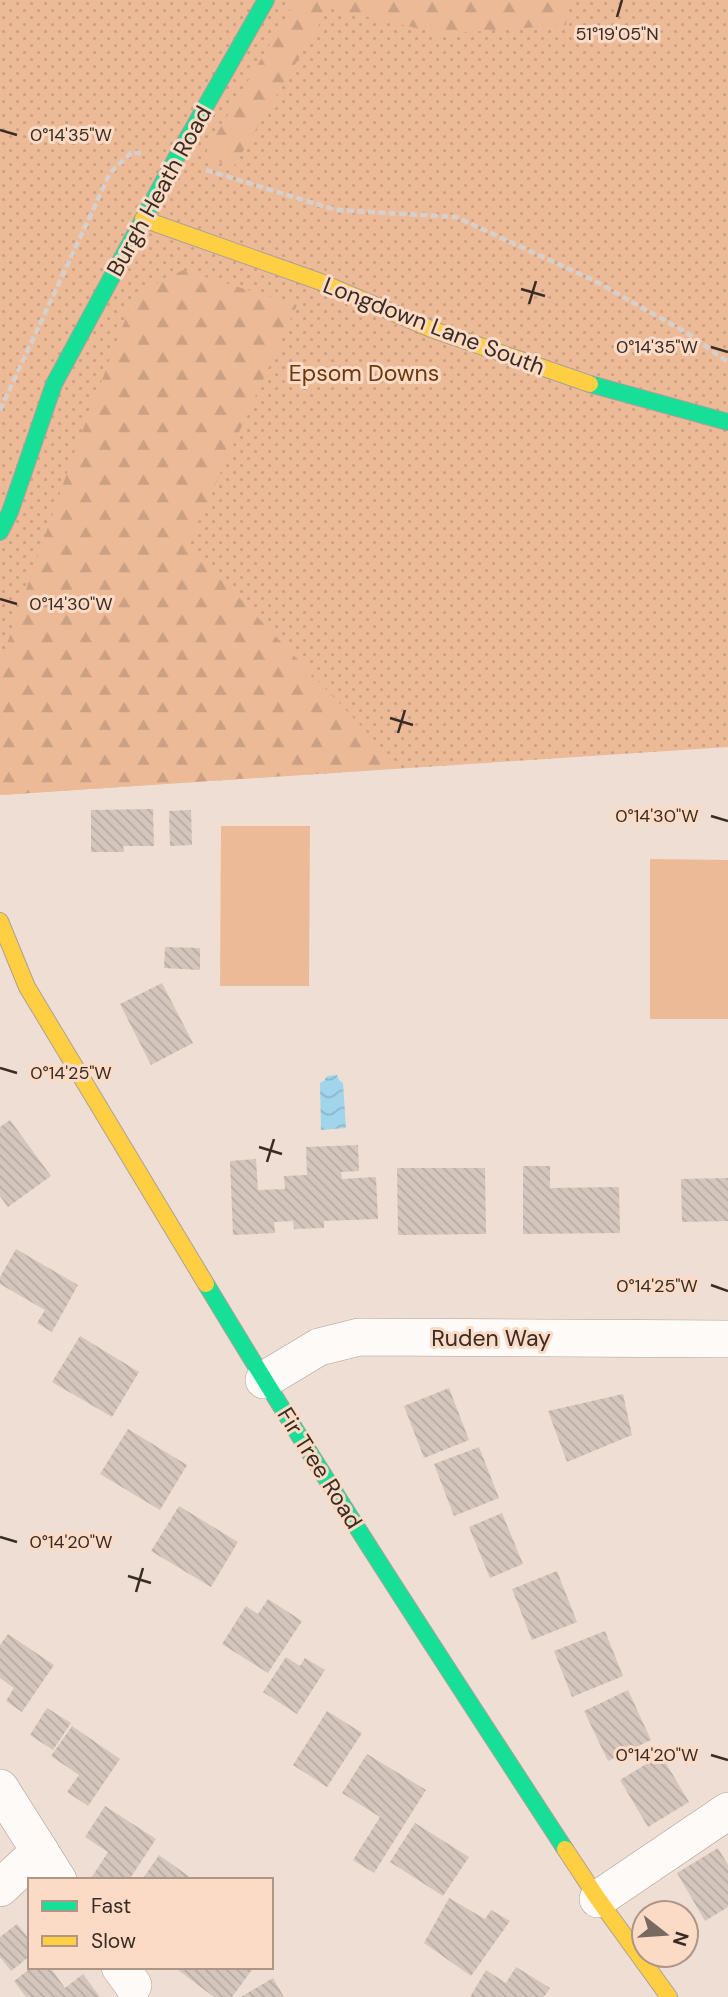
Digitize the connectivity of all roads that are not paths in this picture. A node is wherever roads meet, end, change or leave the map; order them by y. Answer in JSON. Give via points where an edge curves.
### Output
{"nodes":[{"id":1,"x":266,"y":0,"type":"edge"},
{"id":2,"x":142,"y":219,"type":"junction"},
{"id":3,"x":54,"y":384,"type":"junction"},
{"id":4,"x":27,"y":414,"type":"dead end"},
{"id":5,"x":728,"y":422,"type":"edge"},
{"id":6,"x":0,"y":532,"type":"edge"},
{"id":7,"x":0,"y":921,"type":"edge"},
{"id":8,"x":728,"y":1339,"type":"edge"},
{"id":9,"x":264,"y":1380,"type":"junction"},
{"id":10,"x":0,"y":1787,"type":"edge"},
{"id":11,"x":728,"y":1811,"type":"edge"},
{"id":12,"x":49,"y":1866,"type":"edge"},
{"id":13,"x":0,"y":1888,"type":"edge"},
{"id":14,"x":598,"y":1899,"type":"junction"},
{"id":15,"x":669,"y":1997,"type":"edge"}],
"edges":[{"from":1,"to":2,"type":"main road","name":"Burgh Heath Road"},
{"from":2,"to":3,"type":"main road","name":"Burgh Heath Road"},
{"from":2,"to":5,"type":"main road","name":"Longdown Lane South","via":[[586,383]]},
{"from":3,"to":4,"type":"main road","name":"Burgh Heath Road"},
{"from":3,"to":6,"type":"main road","name":"Burgh Heath Road"},
{"from":7,"to":9,"type":"main road","name":"Fir Tree Road","via":[[27,987]]},
{"from":8,"to":9,"type":"street","name":"Ruden Way","via":[[359,1337],[319,1347]]},
{"from":9,"to":14,"type":"main road","name":"Fir Tree Road"},
{"from":10,"to":12,"type":"street"},
{"from":11,"to":14,"type":"street"},
{"from":12,"to":13,"type":"street"},
{"from":14,"to":15,"type":"main road","name":"Fir Tree Road"}]}
